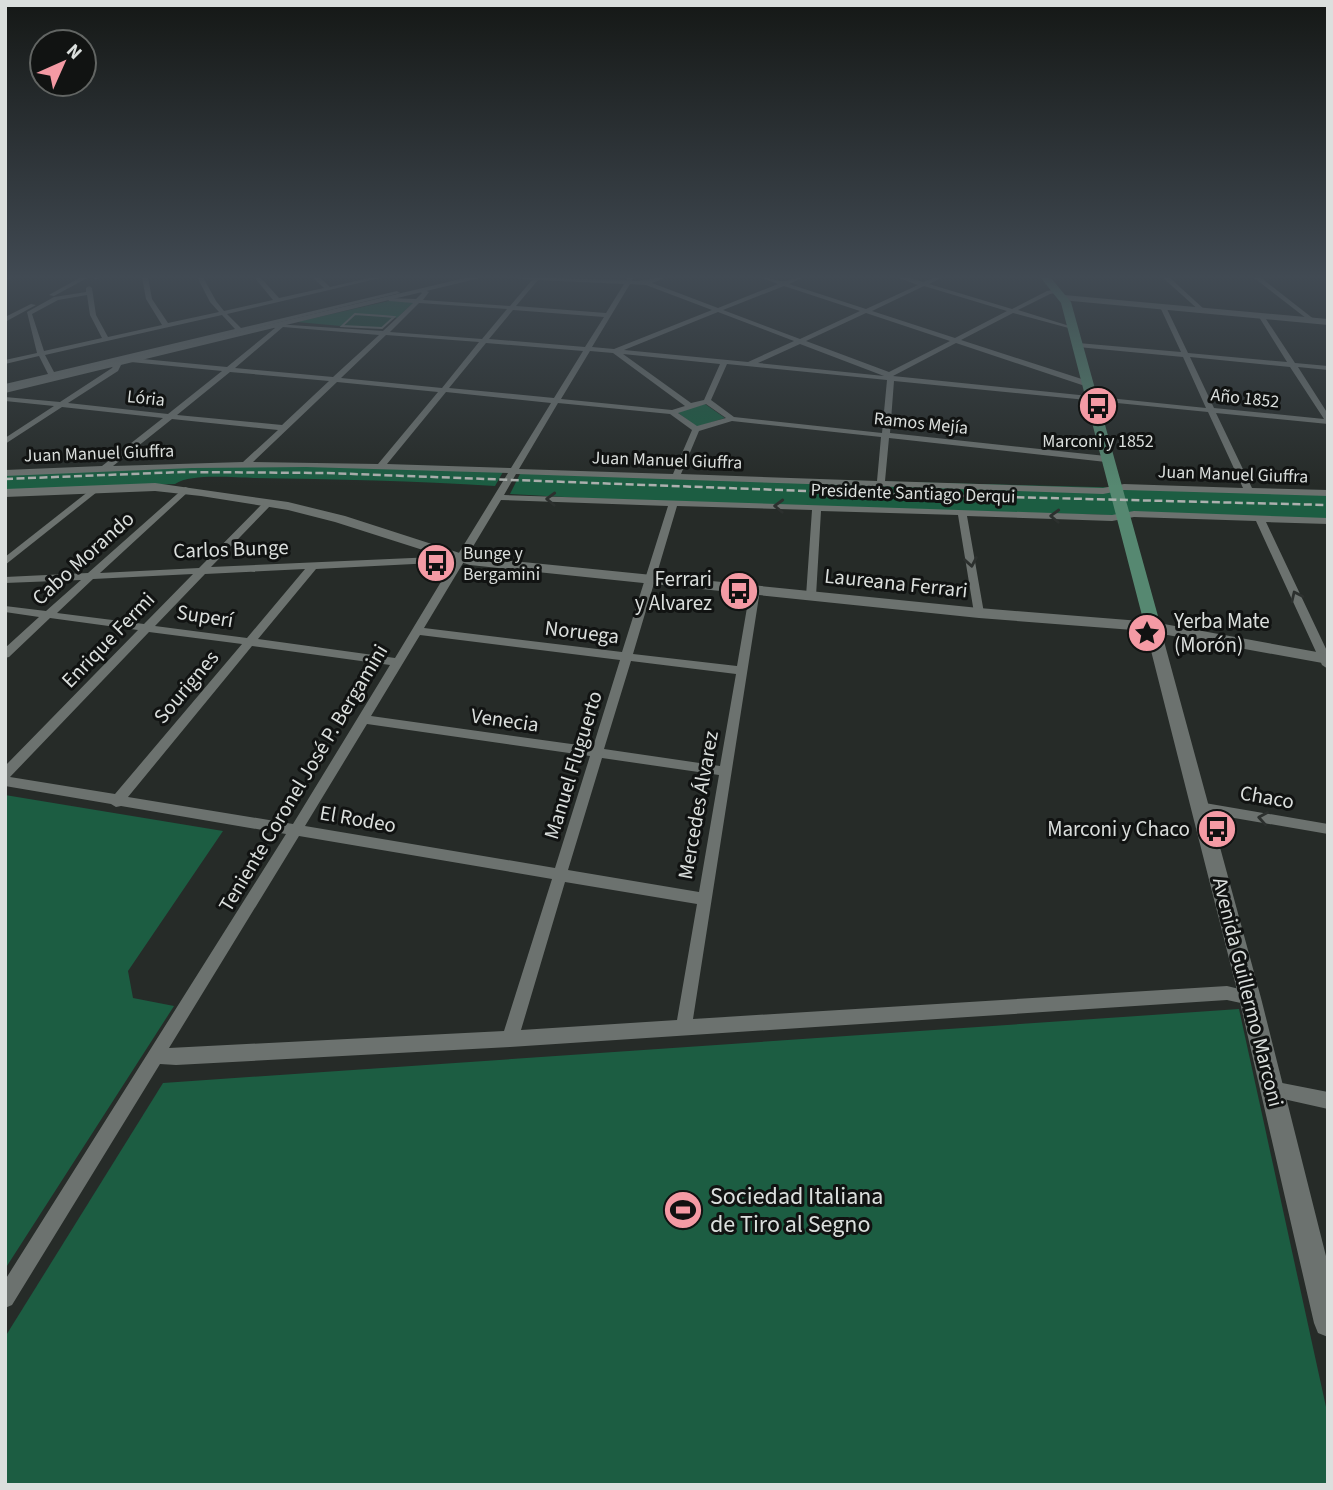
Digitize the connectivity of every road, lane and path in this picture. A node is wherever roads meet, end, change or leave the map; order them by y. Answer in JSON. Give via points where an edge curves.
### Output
{"nodes":[{"id":1,"x":39,"y":347,"type":"edge"},
{"id":2,"x":76,"y":347,"type":"edge"},
{"id":3,"x":174,"y":347,"type":"edge"},
{"id":4,"x":187,"y":347,"type":"edge"},
{"id":5,"x":258,"y":347,"type":"edge"},
{"id":6,"x":370,"y":347,"type":"edge"},
{"id":7,"x":478,"y":347,"type":"edge"},
{"id":8,"x":559,"y":347,"type":"edge"},
{"id":9,"x":626,"y":347,"type":"edge"},
{"id":10,"x":786,"y":347,"type":"edge"},
{"id":11,"x":811,"y":347,"type":"edge"},
{"id":12,"x":945,"y":347,"type":"edge"},
{"id":13,"x":970,"y":347,"type":"edge"},
{"id":14,"x":1078,"y":347,"type":"edge"},
{"id":15,"x":1094,"y":347,"type":"edge"},
{"id":16,"x":1180,"y":347,"type":"edge"},
{"id":17,"x":1281,"y":347,"type":"edge"},
{"id":18,"x":588,"y":349,"type":"junction"},
{"id":19,"x":615,"y":351,"type":"junction"},
{"id":20,"x":41,"y":354,"type":"junction"},
{"id":21,"x":1184,"y":355,"type":"junction"},
{"id":22,"x":131,"y":360,"type":"junction"},
{"id":23,"x":5,"y":362,"type":"edge"},
{"id":24,"x":724,"y":362,"type":"junction"},
{"id":25,"x":118,"y":363,"type":"junction"},
{"id":26,"x":750,"y":364,"type":"junction"},
{"id":27,"x":1292,"y":364,"type":"junction"},
{"id":28,"x":1328,"y":368,"type":"edge"},
{"id":29,"x":231,"y":369,"type":"junction"},
{"id":30,"x":877,"y":374,"type":"junction"},
{"id":31,"x":52,"y":375,"type":"junction"},
{"id":32,"x":890,"y":377,"type":"junction"},
{"id":33,"x":336,"y":378,"type":"junction"},
{"id":34,"x":5,"y":388,"type":"edge"},
{"id":35,"x":444,"y":389,"type":"junction"},
{"id":36,"x":1090,"y":391,"type":"junction"},
{"id":37,"x":5,"y":399,"type":"edge"},
{"id":38,"x":558,"y":399,"type":"junction"},
{"id":39,"x":707,"y":401,"type":"junction"},
{"id":40,"x":61,"y":405,"type":"junction"},
{"id":41,"x":690,"y":407,"type":"junction"},
{"id":42,"x":1211,"y":410,"type":"junction"},
{"id":43,"x":672,"y":412,"type":"junction"},
{"id":44,"x":171,"y":417,"type":"junction"},
{"id":45,"x":732,"y":419,"type":"junction"},
{"id":46,"x":1328,"y":421,"type":"edge"},
{"id":47,"x":284,"y":428,"type":"junction"},
{"id":48,"x":696,"y":429,"type":"junction"},
{"id":49,"x":886,"y":435,"type":"junction"},
{"id":50,"x":5,"y":442,"type":"edge"},
{"id":51,"x":1107,"y":459,"type":"junction"},
{"id":52,"x":246,"y":464,"type":"junction"},
{"id":53,"x":380,"y":467,"type":"junction"},
{"id":54,"x":104,"y":468,"type":"junction"},
{"id":55,"x":513,"y":471,"type":"junction"},
{"id":56,"x":5,"y":473,"type":"edge"},
{"id":57,"x":676,"y":476,"type":"junction"},
{"id":58,"x":881,"y":482,"type":"junction"},
{"id":59,"x":1115,"y":489,"type":"junction"},
{"id":60,"x":94,"y":490,"type":"junction"},
{"id":61,"x":186,"y":490,"type":"junction"},
{"id":62,"x":1248,"y":490,"type":"junction"},
{"id":63,"x":5,"y":493,"type":"edge"},
{"id":64,"x":1328,"y":493,"type":"edge"},
{"id":65,"x":497,"y":497,"type":"junction"},
{"id":66,"x":268,"y":503,"type":"junction"},
{"id":67,"x":673,"y":503,"type":"junction"},
{"id":68,"x":817,"y":507,"type":"junction"},
{"id":69,"x":962,"y":512,"type":"junction"},
{"id":70,"x":1123,"y":517,"type":"junction"},
{"id":71,"x":1260,"y":519,"type":"junction"},
{"id":72,"x":1328,"y":521,"type":"edge"},
{"id":73,"x":459,"y":559,"type":"junction"},
{"id":74,"x":5,"y":562,"type":"edge"},
{"id":75,"x":314,"y":565,"type":"junction"},
{"id":76,"x":203,"y":570,"type":"junction"},
{"id":77,"x":94,"y":575,"type":"junction"},
{"id":78,"x":5,"y":580,"type":"edge"},
{"id":79,"x":651,"y":580,"type":"junction"},
{"id":80,"x":755,"y":590,"type":"junction"},
{"id":81,"x":811,"y":596,"type":"junction"},
{"id":82,"x":5,"y":609,"type":"edge"},
{"id":83,"x":979,"y":612,"type":"junction"},
{"id":84,"x":50,"y":614,"type":"junction"},
{"id":85,"x":149,"y":627,"type":"junction"},
{"id":86,"x":1153,"y":627,"type":"junction"},
{"id":87,"x":417,"y":631,"type":"junction"},
{"id":88,"x":248,"y":642,"type":"junction"},
{"id":89,"x":5,"y":654,"type":"edge"},
{"id":90,"x":627,"y":657,"type":"junction"},
{"id":91,"x":1327,"y":661,"type":"edge"},
{"id":92,"x":398,"y":662,"type":"junction"},
{"id":93,"x":743,"y":671,"type":"junction"},
{"id":94,"x":363,"y":719,"type":"junction"},
{"id":95,"x":597,"y":753,"type":"junction"},
{"id":96,"x":725,"y":771,"type":"junction"},
{"id":97,"x":5,"y":775,"type":"edge"},
{"id":98,"x":5,"y":781,"type":"edge"},
{"id":99,"x":116,"y":802,"type":"junction"},
{"id":100,"x":1199,"y":807,"type":"junction"},
{"id":101,"x":1328,"y":829,"type":"edge"},
{"id":102,"x":296,"y":830,"type":"junction"},
{"id":103,"x":560,"y":875,"type":"junction"},
{"id":104,"x":704,"y":899,"type":"junction"},
{"id":105,"x":1250,"y":998,"type":"junction"},
{"id":106,"x":684,"y":1027,"type":"junction"},
{"id":107,"x":510,"y":1039,"type":"junction"},
{"id":108,"x":158,"y":1055,"type":"junction"},
{"id":109,"x":1272,"y":1089,"type":"junction"},
{"id":110,"x":1328,"y":1101,"type":"edge"},
{"id":111,"x":5,"y":1298,"type":"edge"},
{"id":112,"x":1328,"y":1323,"type":"edge"}],
"edges":[{"from":1,"to":20,"type":"street"},
{"from":2,"to":20,"type":"street"},
{"from":3,"to":31,"type":"street"},
{"from":4,"to":22,"type":"street"},
{"from":5,"to":29,"type":"street"},
{"from":6,"to":33,"type":"street"},
{"from":7,"to":35,"type":"street"},
{"from":8,"to":18,"type":"street","name":"Año 1852"},
{"from":9,"to":19,"type":"street"},
{"from":10,"to":26,"type":"street"},
{"from":11,"to":30,"type":"street"},
{"from":12,"to":32,"type":"street"},
{"from":13,"to":36,"type":"street"},
{"from":14,"to":36,"type":"main road","name":"Avenida Guillermo Marconi"},
{"from":15,"to":21,"type":"street"},
{"from":16,"to":21,"type":"street"},
{"from":17,"to":27,"type":"street"},
{"from":18,"to":19,"type":"street","name":"Año 1852"},
{"from":18,"to":38,"type":"street","name":"Teniente Coronel José P. Bergamini"},
{"from":19,"to":24,"type":"street","name":"Año 1852"},
{"from":19,"to":41,"type":"street"},
{"from":20,"to":23,"type":"street"},
{"from":20,"to":31,"type":"street"},
{"from":21,"to":27,"type":"street"},
{"from":21,"to":42,"type":"street"},
{"from":22,"to":25,"type":"street"},
{"from":22,"to":29,"type":"street"},
{"from":24,"to":26,"type":"street","name":"Año 1852"},
{"from":24,"to":39,"type":"street"},
{"from":25,"to":34,"type":"street"},
{"from":25,"to":40,"type":"street"},
{"from":26,"to":30,"type":"street","name":"Año 1852"},
{"from":27,"to":28,"type":"street"},
{"from":27,"to":46,"type":"street"},
{"from":29,"to":33,"type":"street"},
{"from":29,"to":44,"type":"street"},
{"from":30,"to":32,"type":"street","name":"Año 1852"},
{"from":31,"to":34,"type":"street"},
{"from":32,"to":36,"type":"street","name":"Año 1852"},
{"from":32,"to":49,"type":"street"},
{"from":33,"to":35,"type":"street"},
{"from":33,"to":47,"type":"street"},
{"from":35,"to":38,"type":"street"},
{"from":35,"to":53,"type":"street"},
{"from":36,"to":42,"type":"street","name":"Año 1852"},
{"from":36,"to":51,"type":"main road","name":"Avenida Guillermo Marconi"},
{"from":37,"to":40,"type":"street","name":"Lória"},
{"from":38,"to":43,"type":"street"},
{"from":38,"to":55,"type":"street","name":"Teniente Coronel José P. Bergamini"},
{"from":39,"to":41,"type":"street"},
{"from":39,"to":45,"type":"street"},
{"from":40,"to":44,"type":"street","name":"Lória"},
{"from":40,"to":50,"type":"street"},
{"from":41,"to":43,"type":"street"},
{"from":42,"to":46,"type":"street","name":"Año 1852"},
{"from":42,"to":62,"type":"street"},
{"from":43,"to":48,"type":"street"},
{"from":44,"to":47,"type":"street","name":"Lória"},
{"from":44,"to":54,"type":"street"},
{"from":45,"to":48,"type":"street"},
{"from":45,"to":49,"type":"street","name":"Ramos Mejía"},
{"from":47,"to":52,"type":"street"},
{"from":48,"to":57,"type":"street"},
{"from":49,"to":51,"type":"street","name":"Ramos Mejía"},
{"from":49,"to":58,"type":"street"},
{"from":51,"to":59,"type":"main road","name":"Avenida Guillermo Marconi"},
{"from":52,"to":53,"type":"street","name":"Juan Manuel Giuffra"},
{"from":52,"to":54,"type":"street","name":"Juan Manuel Giuffra"},
{"from":53,"to":55,"type":"street","name":"Juan Manuel Giuffra"},
{"from":54,"to":56,"type":"street","name":"Juan Manuel Giuffra"},
{"from":55,"to":57,"type":"street","name":"Juan Manuel Giuffra"},
{"from":55,"to":65,"type":"street","name":"Teniente Coronel José P. Bergamini"},
{"from":57,"to":58,"type":"street","name":"Juan Manuel Giuffra"},
{"from":58,"to":59,"type":"street","name":"Juan Manuel Giuffra"},
{"from":59,"to":62,"type":"street","name":"Juan Manuel Giuffra"},
{"from":59,"to":70,"type":"main road","name":"Avenida Guillermo Marconi"},
{"from":60,"to":61,"type":"street"},
{"from":60,"to":63,"type":"street"},
{"from":60,"to":74,"type":"street"},
{"from":61,"to":66,"type":"street"},
{"from":61,"to":77,"type":"street","name":"Cabo Morando"},
{"from":62,"to":64,"type":"street","name":"Juan Manuel Giuffra"},
{"from":67,"to":65,"type":"street","name":"Presidente Santiago Derqui","one_way":true},
{"from":65,"to":73,"type":"street","name":"Teniente Coronel José P. Bergamini"},
{"from":66,"to":73,"type":"street","via":[[359,524]]},
{"from":66,"to":76,"type":"street","name":"Enrique Fermi"},
{"from":68,"to":67,"type":"street","name":"Presidente Santiago Derqui","one_way":true},
{"from":67,"to":79,"type":"street","name":"Manuel Fluguerto"},
{"from":68,"to":69,"type":"street","name":"Presidente Santiago Derqui"},
{"from":68,"to":81,"type":"street"},
{"from":70,"to":69,"type":"street","name":"Presidente Santiago Derqui","one_way":true},
{"from":69,"to":83,"type":"street","one_way":true},
{"from":70,"to":71,"type":"street","name":"Presidente Santiago Derqui"},
{"from":70,"to":86,"type":"main road","name":"Avenida Guillermo Marconi"},
{"from":71,"to":72,"type":"street","name":"Presidente Santiago Derqui"},
{"from":91,"to":71,"type":"street","one_way":true},
{"from":73,"to":75,"type":"street","name":"Carlos Bunge"},
{"from":73,"to":79,"type":"street","name":"Laureana Ferrari"},
{"from":73,"to":87,"type":"street","name":"Teniente Coronel José P. Bergamini"},
{"from":75,"to":76,"type":"street","name":"Carlos Bunge"},
{"from":75,"to":88,"type":"street","name":"Sourignes"},
{"from":76,"to":77,"type":"street","name":"Carlos Bunge"},
{"from":76,"to":85,"type":"street","name":"Enrique Fermi"},
{"from":77,"to":78,"type":"street","name":"Carlos Bunge"},
{"from":77,"to":84,"type":"street","name":"Cabo Morando"},
{"from":79,"to":80,"type":"street","name":"Laureana Ferrari"},
{"from":79,"to":90,"type":"street","name":"Manuel Fluguerto"},
{"from":80,"to":81,"type":"street","name":"Laureana Ferrari"},
{"from":80,"to":93,"type":"street","name":"Mercedes Álvarez"},
{"from":81,"to":83,"type":"street","name":"Laureana Ferrari"},
{"from":82,"to":84,"type":"street","name":"Superí"},
{"from":83,"to":86,"type":"street","name":"Laureana Ferrari"},
{"from":84,"to":85,"type":"street","name":"Superí"},
{"from":84,"to":89,"type":"street","name":"Cabo Morando"},
{"from":85,"to":88,"type":"street","name":"Superí"},
{"from":85,"to":97,"type":"street","name":"Enrique Fermi"},
{"from":86,"to":91,"type":"street","name":"Laureana Ferrari"},
{"from":86,"to":100,"type":"street","name":"Avenida Guillermo Marconi"},
{"from":87,"to":90,"type":"street","name":"Noruega"},
{"from":87,"to":92,"type":"street","name":"Teniente Coronel José P. Bergamini"},
{"from":88,"to":92,"type":"street","name":"Superí"},
{"from":88,"to":99,"type":"street","name":"Sourignes"},
{"from":90,"to":93,"type":"street","name":"Noruega"},
{"from":90,"to":95,"type":"street","name":"Manuel Fluguerto"},
{"from":92,"to":94,"type":"street","name":"Teniente Coronel José P. Bergamini"},
{"from":93,"to":96,"type":"street","name":"Mercedes Álvarez"},
{"from":94,"to":95,"type":"street","name":"Venecia"},
{"from":94,"to":102,"type":"street","name":"Teniente Coronel José P. Bergamini"},
{"from":95,"to":96,"type":"street","name":"Venecia"},
{"from":95,"to":103,"type":"street","name":"Manuel Fluguerto"},
{"from":96,"to":104,"type":"street","name":"Mercedes Álvarez"},
{"from":98,"to":99,"type":"street","name":"El Rodeo"},
{"from":99,"to":102,"type":"street","name":"El Rodeo"},
{"from":101,"to":100,"type":"street","name":"Chaco","one_way":true},
{"from":100,"to":105,"type":"street","name":"Avenida Guillermo Marconi"},
{"from":102,"to":103,"type":"street","name":"El Rodeo"},
{"from":102,"to":108,"type":"street","name":"Teniente Coronel José P. Bergamini"},
{"from":103,"to":104,"type":"street","name":"El Rodeo"},
{"from":103,"to":107,"type":"street","name":"Manuel Fluguerto"},
{"from":104,"to":106,"type":"street","name":"Mercedes Álvarez"},
{"from":105,"to":106,"type":"street","via":[[1227,993]]},
{"from":105,"to":109,"type":"street","name":"Avenida Guillermo Marconi"},
{"from":106,"to":107,"type":"street"},
{"from":107,"to":108,"type":"street","via":[[176,1058]]},
{"from":108,"to":111,"type":"street","name":"Teniente Coronel José P. Bergamini"},
{"from":109,"to":110,"type":"street"},
{"from":109,"to":112,"type":"street","name":"Avenida Guillermo Marconi"}]}
